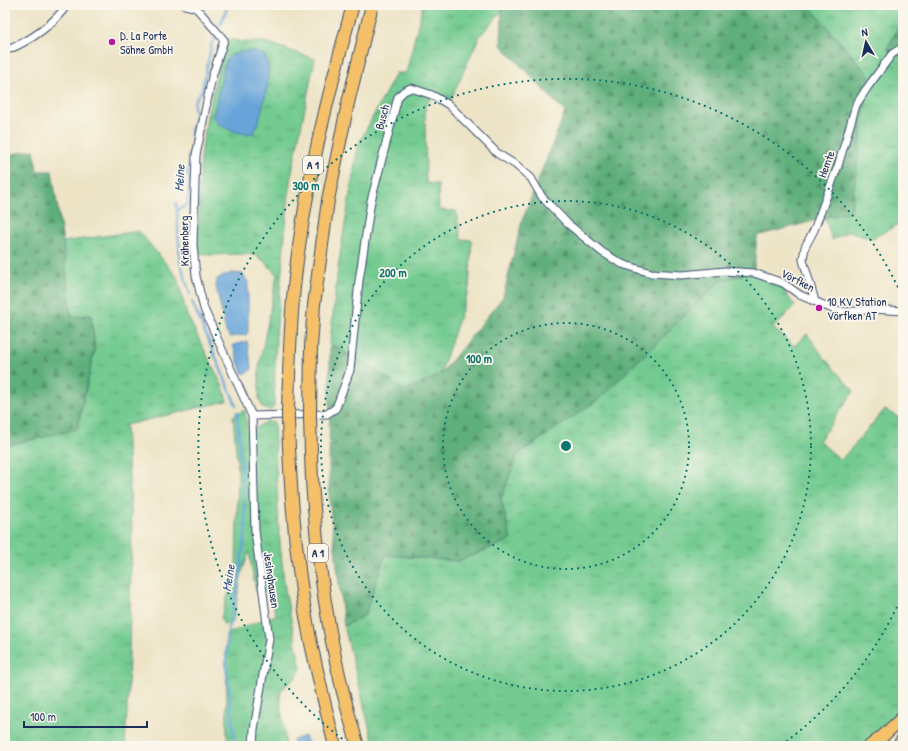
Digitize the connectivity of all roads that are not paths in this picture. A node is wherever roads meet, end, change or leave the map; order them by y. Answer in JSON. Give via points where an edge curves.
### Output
{"nodes":[{"id":1,"x":67,"y":5,"type":"edge"},
{"id":2,"x":185,"y":5,"type":"edge"},
{"id":3,"x":353,"y":5,"type":"edge"},
{"id":4,"x":372,"y":5,"type":"edge"},
{"id":5,"x":903,"y":47,"type":"edge"},
{"id":6,"x":5,"y":51,"type":"edge"},
{"id":7,"x":682,"y":275,"type":"joint"},
{"id":8,"x":815,"y":301,"type":"junction"},
{"id":9,"x":903,"y":311,"type":"edge"},
{"id":10,"x":252,"y":416,"type":"junction"},
{"id":11,"x":903,"y":717,"type":"edge"},
{"id":12,"x":903,"y":737,"type":"edge"},
{"id":13,"x":253,"y":746,"type":"edge"},
{"id":14,"x":335,"y":746,"type":"edge"},
{"id":15,"x":358,"y":746,"type":"edge"},
{"id":16,"x":870,"y":746,"type":"edge"},
{"id":17,"x":897,"y":746,"type":"edge"}],
"edges":[{"from":1,"to":6,"type":"street","via":[[52,24],[30,40]]},
{"from":2,"to":10,"type":"street","name":"Krähenberg","via":[[198,10],[224,40],[212,77],[196,155],[193,245],[196,276],[204,309]]},
{"from":3,"to":14,"type":"highway","number":"A 1","via":[[322,126],[303,217],[295,279],[288,415],[292,504],[300,578],[310,639]]},
{"from":4,"to":15,"type":"highway","number":"A 1","via":[[328,200],[310,347],[313,495],[319,564],[342,685]]},
{"from":5,"to":8,"type":"street","name":"Hemte","via":[[892,54],[856,105],[838,166],[805,247],[803,260]]},
{"from":7,"to":8,"type":"street","name":"Vörfken","via":[[754,273],[783,283],[800,295]]},
{"from":7,"to":10,"type":"street","name":"Busch","via":[[635,269],[602,252],[562,218],[542,197],[531,178],[498,154],[449,105],[412,88],[398,97],[371,201],[359,281],[350,370],[336,408],[327,414]]},
{"from":8,"to":9,"type":"street","name":"Vörfken","via":[[834,310],[847,312],[874,309]]},
{"from":10,"to":13,"type":"street","name":"Jesinghausen","via":[[255,531],[269,639]]},
{"from":11,"to":16,"type":"highway"},
{"from":12,"to":17,"type":"main road"}]}
